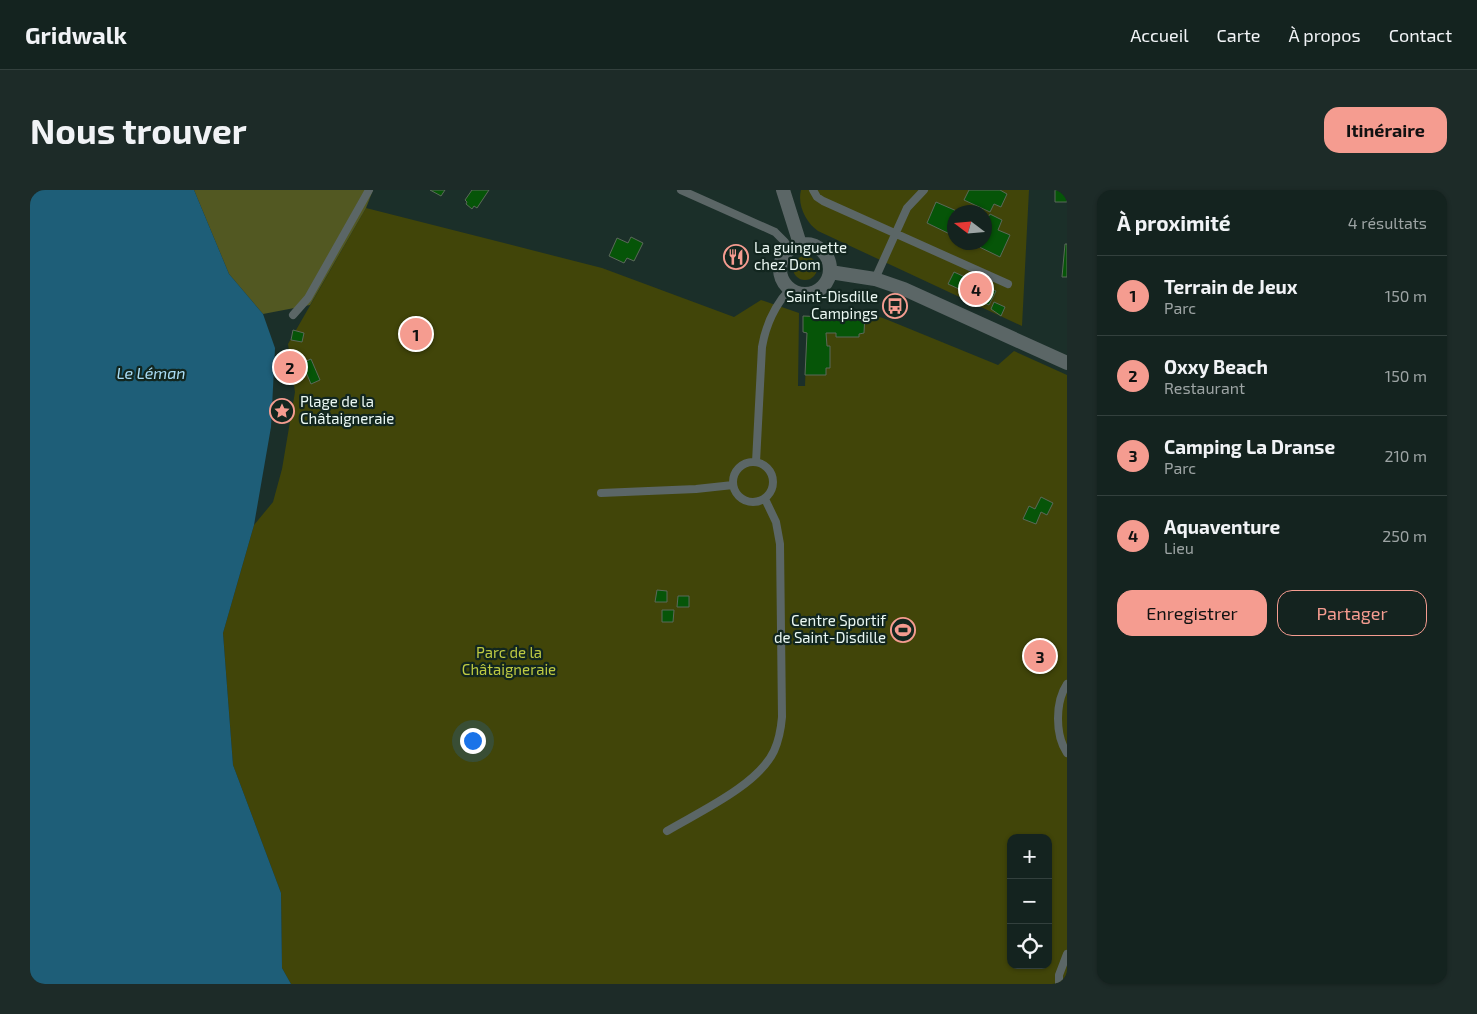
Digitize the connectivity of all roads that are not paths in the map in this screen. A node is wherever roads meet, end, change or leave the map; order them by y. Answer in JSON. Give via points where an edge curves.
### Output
{"nodes":[{"id":1,"x":369,"y":190,"type":"edge"},
{"id":2,"x":681,"y":190,"type":"edge"},
{"id":3,"x":783,"y":190,"type":"edge"},
{"id":4,"x":813,"y":190,"type":"edge"},
{"id":5,"x":924,"y":190,"type":"edge"},
{"id":6,"x":895,"y":233,"type":"junction"},
{"id":7,"x":794,"y":248,"type":"junction"},
{"id":8,"x":830,"y":272,"type":"junction"},
{"id":9,"x":874,"y":279,"type":"junction"},
{"id":10,"x":1008,"y":284,"type":"dead end"},
{"id":11,"x":790,"y":288,"type":"junction"},
{"id":12,"x":293,"y":315,"type":"dead end"},
{"id":13,"x":1067,"y":363,"type":"edge"},
{"id":14,"x":756,"y":462,"type":"junction"},
{"id":15,"x":733,"y":485,"type":"junction"},
{"id":16,"x":601,"y":493,"type":"dead end"},
{"id":17,"x":765,"y":499,"type":"junction"},
{"id":18,"x":1067,"y":684,"type":"edge"},
{"id":19,"x":1067,"y":753,"type":"edge"},
{"id":20,"x":667,"y":830,"type":"dead end"},
{"id":21,"x":1067,"y":954,"type":"edge"},
{"id":22,"x":1059,"y":984,"type":"edge"}],
"edges":[{"from":1,"to":12,"type":"lane","via":[[308,298]]},
{"from":2,"to":7,"type":"lane","via":[[775,232]]},
{"from":3,"to":7,"type":"street"},
{"from":4,"to":6,"type":"lane","via":[[822,201]]},
{"from":5,"to":6,"type":"lane","via":[[907,208]]},
{"from":6,"to":9,"type":"lane"},
{"from":6,"to":10,"type":"lane"},
{"from":7,"to":8,"type":"street","via":[[811,244],[821,249],[829,261]]},
{"from":7,"to":11,"type":"street","via":[[782,259],[783,280]]},
{"from":8,"to":9,"type":"street"},
{"from":8,"to":11,"type":"street","via":[[824,285],[815,292],[800,293]]},
{"from":9,"to":13,"type":"street","via":[[904,289]]},
{"from":11,"to":14,"type":"lane","via":[[772,314],[764,335]]},
{"from":14,"to":15,"type":"lane","via":[[739,468]]},
{"from":14,"to":17,"type":"lane","via":[[772,475],[772,488]]},
{"from":15,"to":16,"type":"lane"},
{"from":15,"to":17,"type":"lane","via":[[744,500],[756,502]]},
{"from":17,"to":20,"type":"lane","via":[[776,522],[780,544],[782,717],[778,742],[769,759],[747,784]]},
{"from":18,"to":19,"type":"lane","via":[[1062,692],[1059,719],[1061,739]]},
{"from":21,"to":22,"type":"lane"}]}
